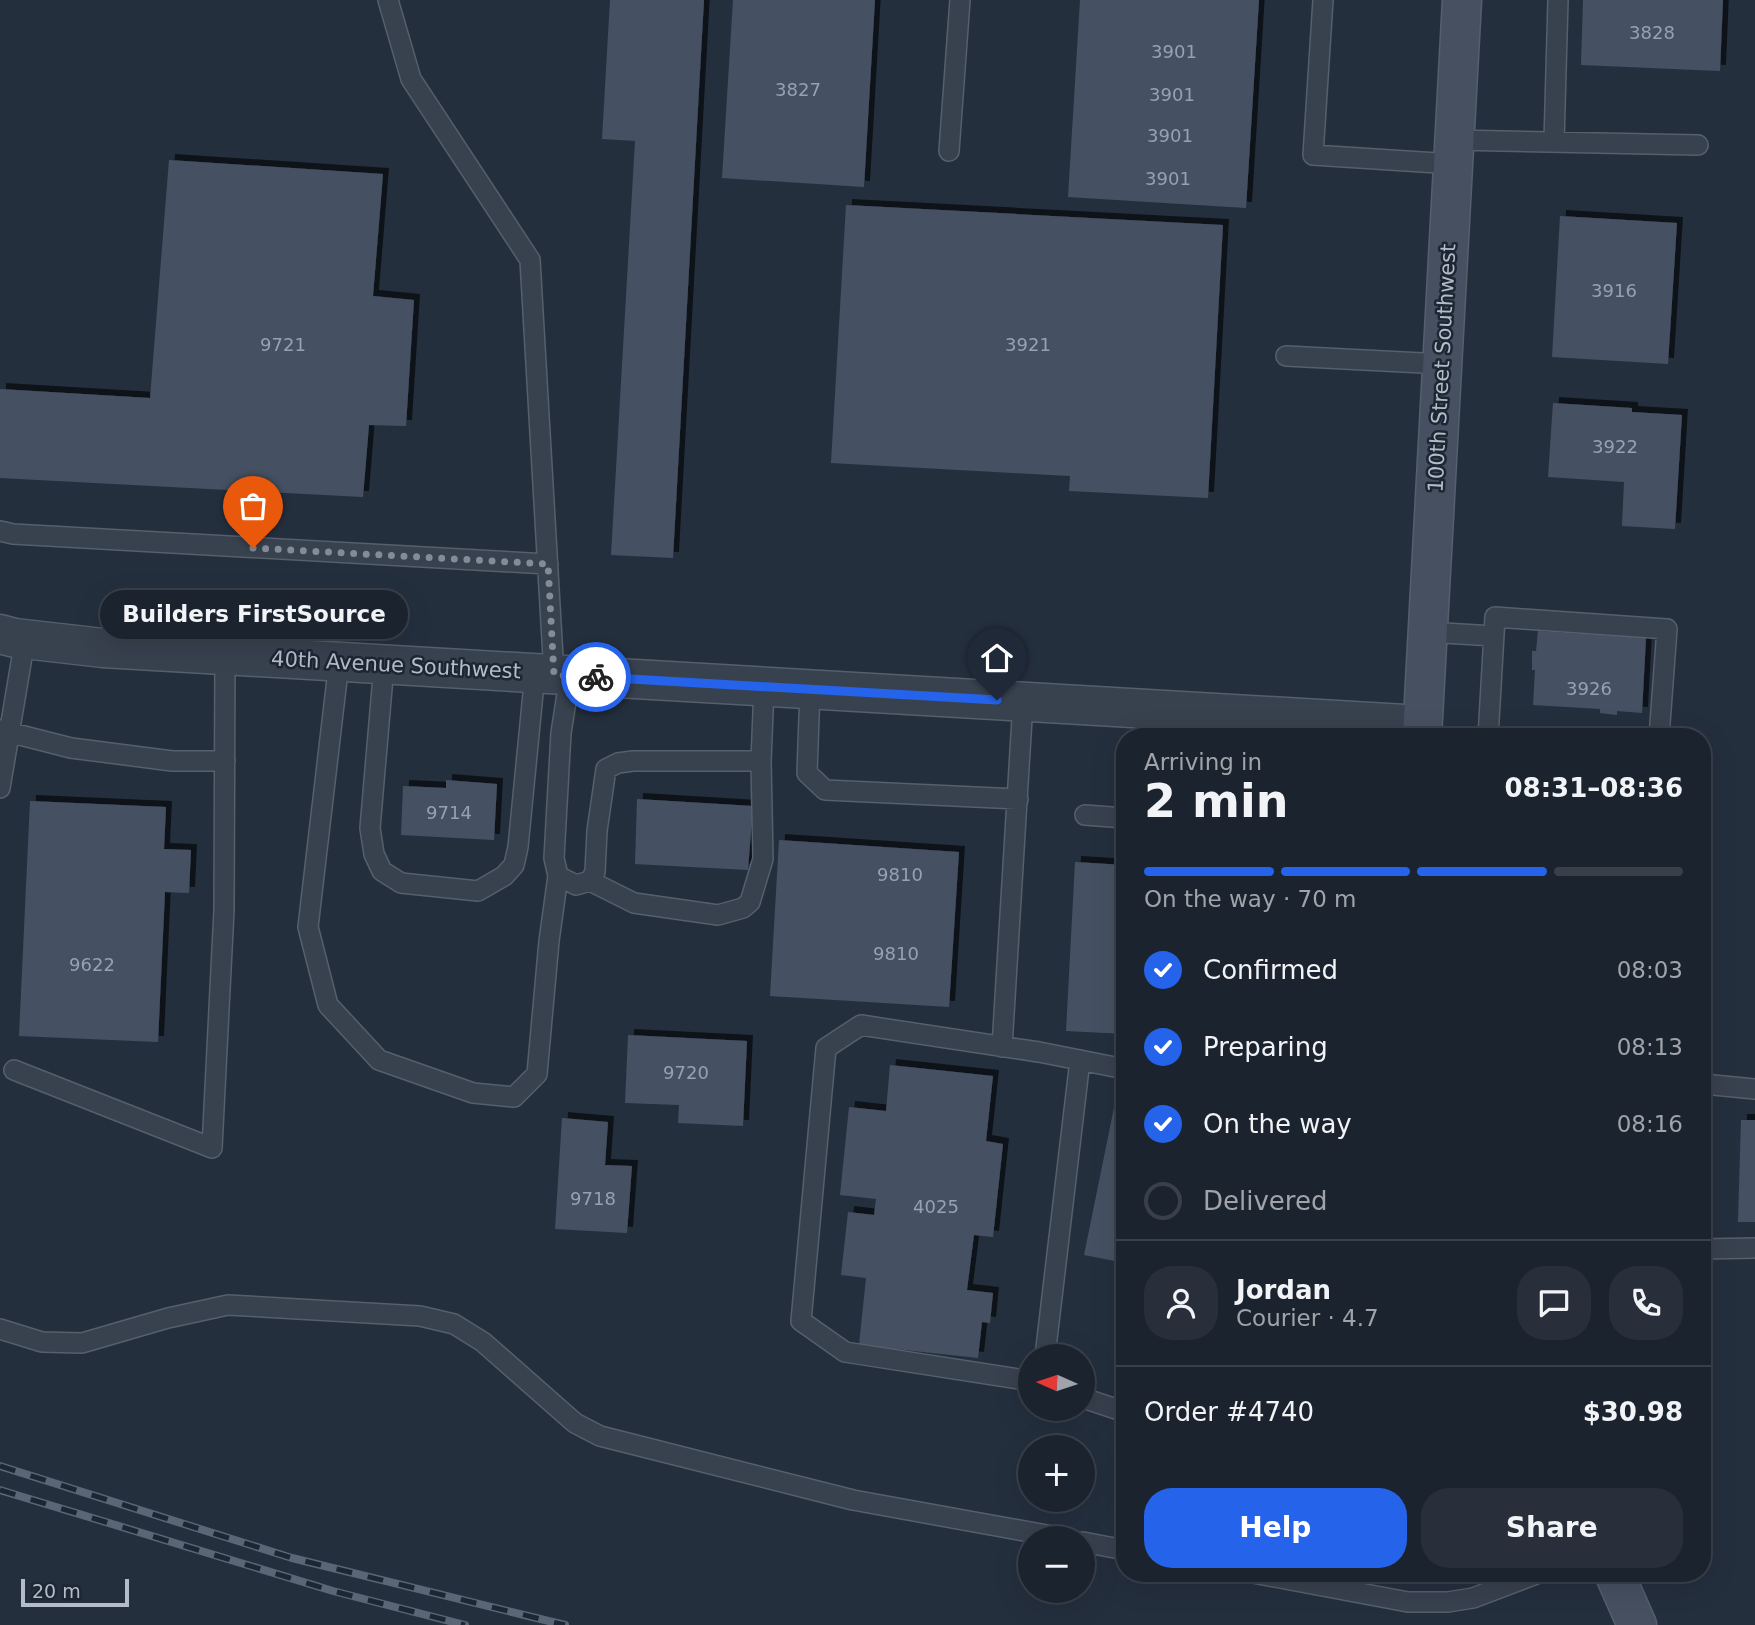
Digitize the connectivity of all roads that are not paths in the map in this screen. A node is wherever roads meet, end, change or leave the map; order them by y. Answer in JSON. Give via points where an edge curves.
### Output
{"nodes":[{"id":1,"x":388,"y":0,"type":"edge"},
{"id":2,"x":960,"y":0,"type":"edge"},
{"id":3,"x":1323,"y":0,"type":"edge"},
{"id":4,"x":1462,"y":0,"type":"edge"},
{"id":5,"x":1558,"y":0,"type":"edge"},
{"id":6,"x":1554,"y":142,"type":"junction"},
{"id":7,"x":1698,"y":145,"type":"dead end"},
{"id":8,"x":949,"y":151,"type":"dead end"},
{"id":9,"x":1453,"y":152,"type":"junction"},
{"id":10,"x":1286,"y":356,"type":"dead end"},
{"id":11,"x":1442,"y":364,"type":"junction"},
{"id":12,"x":0,"y":531,"type":"edge"},
{"id":13,"x":548,"y":564,"type":"junction"},
{"id":14,"x":1427,"y":632,"type":"junction"},
{"id":15,"x":1494,"y":636,"type":"junction"},
{"id":16,"x":13,"y":637,"type":"edge"},
{"id":17,"x":225,"y":655,"type":"junction"},
{"id":18,"x":339,"y":662,"type":"junction"},
{"id":19,"x":384,"y":664,"type":"junction"},
{"id":20,"x":553,"y":674,"type":"junction"},
{"id":21,"x":764,"y":687,"type":"junction"},
{"id":22,"x":810,"y":689,"type":"junction"},
{"id":23,"x":1023,"y":702,"type":"junction"},
{"id":24,"x":1381,"y":728,"type":"edge"},
{"id":25,"x":1422,"y":728,"type":"edge"},
{"id":26,"x":1489,"y":728,"type":"edge"},
{"id":27,"x":1660,"y":728,"type":"edge"},
{"id":28,"x":5,"y":731,"type":"edge"},
{"id":29,"x":225,"y":761,"type":"junction"},
{"id":30,"x":761,"y":761,"type":"junction"},
{"id":31,"x":0,"y":788,"type":"edge"},
{"id":32,"x":1018,"y":799,"type":"junction"},
{"id":33,"x":1085,"y":815,"type":"dead end"},
{"id":34,"x":1116,"y":817,"type":"edge"},
{"id":35,"x":558,"y":876,"type":"junction"},
{"id":36,"x":590,"y":881,"type":"junction"},
{"id":37,"x":1002,"y":1046,"type":"junction"},
{"id":38,"x":1080,"y":1060,"type":"junction"},
{"id":39,"x":1116,"y":1067,"type":"edge"},
{"id":40,"x":14,"y":1070,"type":"dead end"},
{"id":41,"x":1711,"y":1085,"type":"edge"},
{"id":42,"x":1755,"y":1089,"type":"edge"},
{"id":43,"x":1755,"y":1248,"type":"edge"},
{"id":44,"x":1711,"y":1249,"type":"edge"},
{"id":45,"x":0,"y":1329,"type":"edge"},
{"id":46,"x":1046,"y":1344,"type":"edge"},
{"id":47,"x":1018,"y":1379,"type":"edge"},
{"id":48,"x":1096,"y":1402,"type":"edge"},
{"id":49,"x":1116,"y":1409,"type":"edge"},
{"id":50,"x":1018,"y":1530,"type":"edge"},
{"id":51,"x":1095,"y":1544,"type":"edge"},
{"id":52,"x":1116,"y":1548,"type":"edge"},
{"id":53,"x":1301,"y":1582,"type":"edge"},
{"id":54,"x":1515,"y":1582,"type":"edge"},
{"id":55,"x":1618,"y":1582,"type":"edge"},
{"id":56,"x":1637,"y":1625,"type":"edge"}],
"edges":[{"from":1,"to":13,"type":"lane","via":[[411,79],[530,260]]},
{"from":2,"to":8,"type":"lane"},
{"from":3,"to":9,"type":"lane","via":[[1313,155]]},
{"from":4,"to":9,"type":"main road","name":"100th Street Southwest"},
{"from":5,"to":6,"type":"lane"},
{"from":6,"to":7,"type":"lane"},
{"from":6,"to":9,"type":"lane"},
{"from":9,"to":11,"type":"main road","name":"100th Street Southwest"},
{"from":10,"to":11,"type":"lane"},
{"from":11,"to":14,"type":"main road","name":"100th Street Southwest"},
{"from":12,"to":13,"type":"lane"},
{"from":13,"to":20,"type":"lane"},
{"from":14,"to":15,"type":"lane"},
{"from":14,"to":25,"type":"main road","name":"100th Street Southwest"},
{"from":15,"to":26,"type":"lane"},
{"from":15,"to":27,"type":"lane","via":[[1495,617],[1667,629]]},
{"from":16,"to":17,"type":"street","name":"40th Avenue Southwest"},
{"from":16,"to":28,"type":"lane"},
{"from":17,"to":18,"type":"street","name":"40th Avenue Southwest"},
{"from":17,"to":29,"type":"lane"},
{"from":18,"to":19,"type":"street","name":"40th Avenue Southwest"},
{"from":18,"to":35,"type":"lane","via":[[308,927],[328,1005],[379,1060],[487,1095],[514,1097],[537,1074]]},
{"from":19,"to":20,"type":"street","name":"40th Avenue Southwest"},
{"from":19,"to":20,"type":"lane","via":[[370,828],[374,854],[383,871],[401,883],[478,891],[504,876],[514,864]]},
{"from":20,"to":21,"type":"street","name":"40th Avenue Southwest"},
{"from":20,"to":35,"type":"lane","via":[[559,759],[554,858]]},
{"from":21,"to":22,"type":"street","name":"40th Avenue Southwest"},
{"from":21,"to":30,"type":"lane"},
{"from":22,"to":23,"type":"street","name":"40th Avenue Southwest"},
{"from":22,"to":32,"type":"lane","via":[[807,773],[825,790]]},
{"from":23,"to":24,"type":"street","name":"40th Avenue Southwest"},
{"from":23,"to":32,"type":"lane"},
{"from":28,"to":29,"type":"lane","via":[[71,748],[172,761]]},
{"from":28,"to":31,"type":"lane"},
{"from":29,"to":40,"type":"lane","via":[[212,1148]]},
{"from":30,"to":36,"type":"lane","via":[[633,761],[606,769],[595,872]]},
{"from":30,"to":36,"type":"lane","via":[[763,859],[750,902],[743,908],[718,915],[634,903]]},
{"from":32,"to":37,"type":"lane"},
{"from":33,"to":34,"type":"lane"},
{"from":35,"to":36,"type":"lane","via":[[576,885]]},
{"from":37,"to":38,"type":"lane"},
{"from":37,"to":47,"type":"lane","via":[[861,1025],[826,1048],[801,1321],[845,1352]]},
{"from":38,"to":39,"type":"lane"},
{"from":38,"to":46,"type":"lane"},
{"from":41,"to":42,"type":"lane"},
{"from":43,"to":44,"type":"lane"},
{"from":45,"to":50,"type":"lane","via":[[42,1342],[82,1343],[228,1306],[420,1316],[454,1324],[483,1342],[575,1423],[600,1436],[853,1500]]},
{"from":48,"to":49,"type":"lane"},
{"from":51,"to":52,"type":"lane"},
{"from":53,"to":54,"type":"lane","via":[[1408,1602],[1448,1602]]},
{"from":55,"to":56,"type":"main road"}]}
